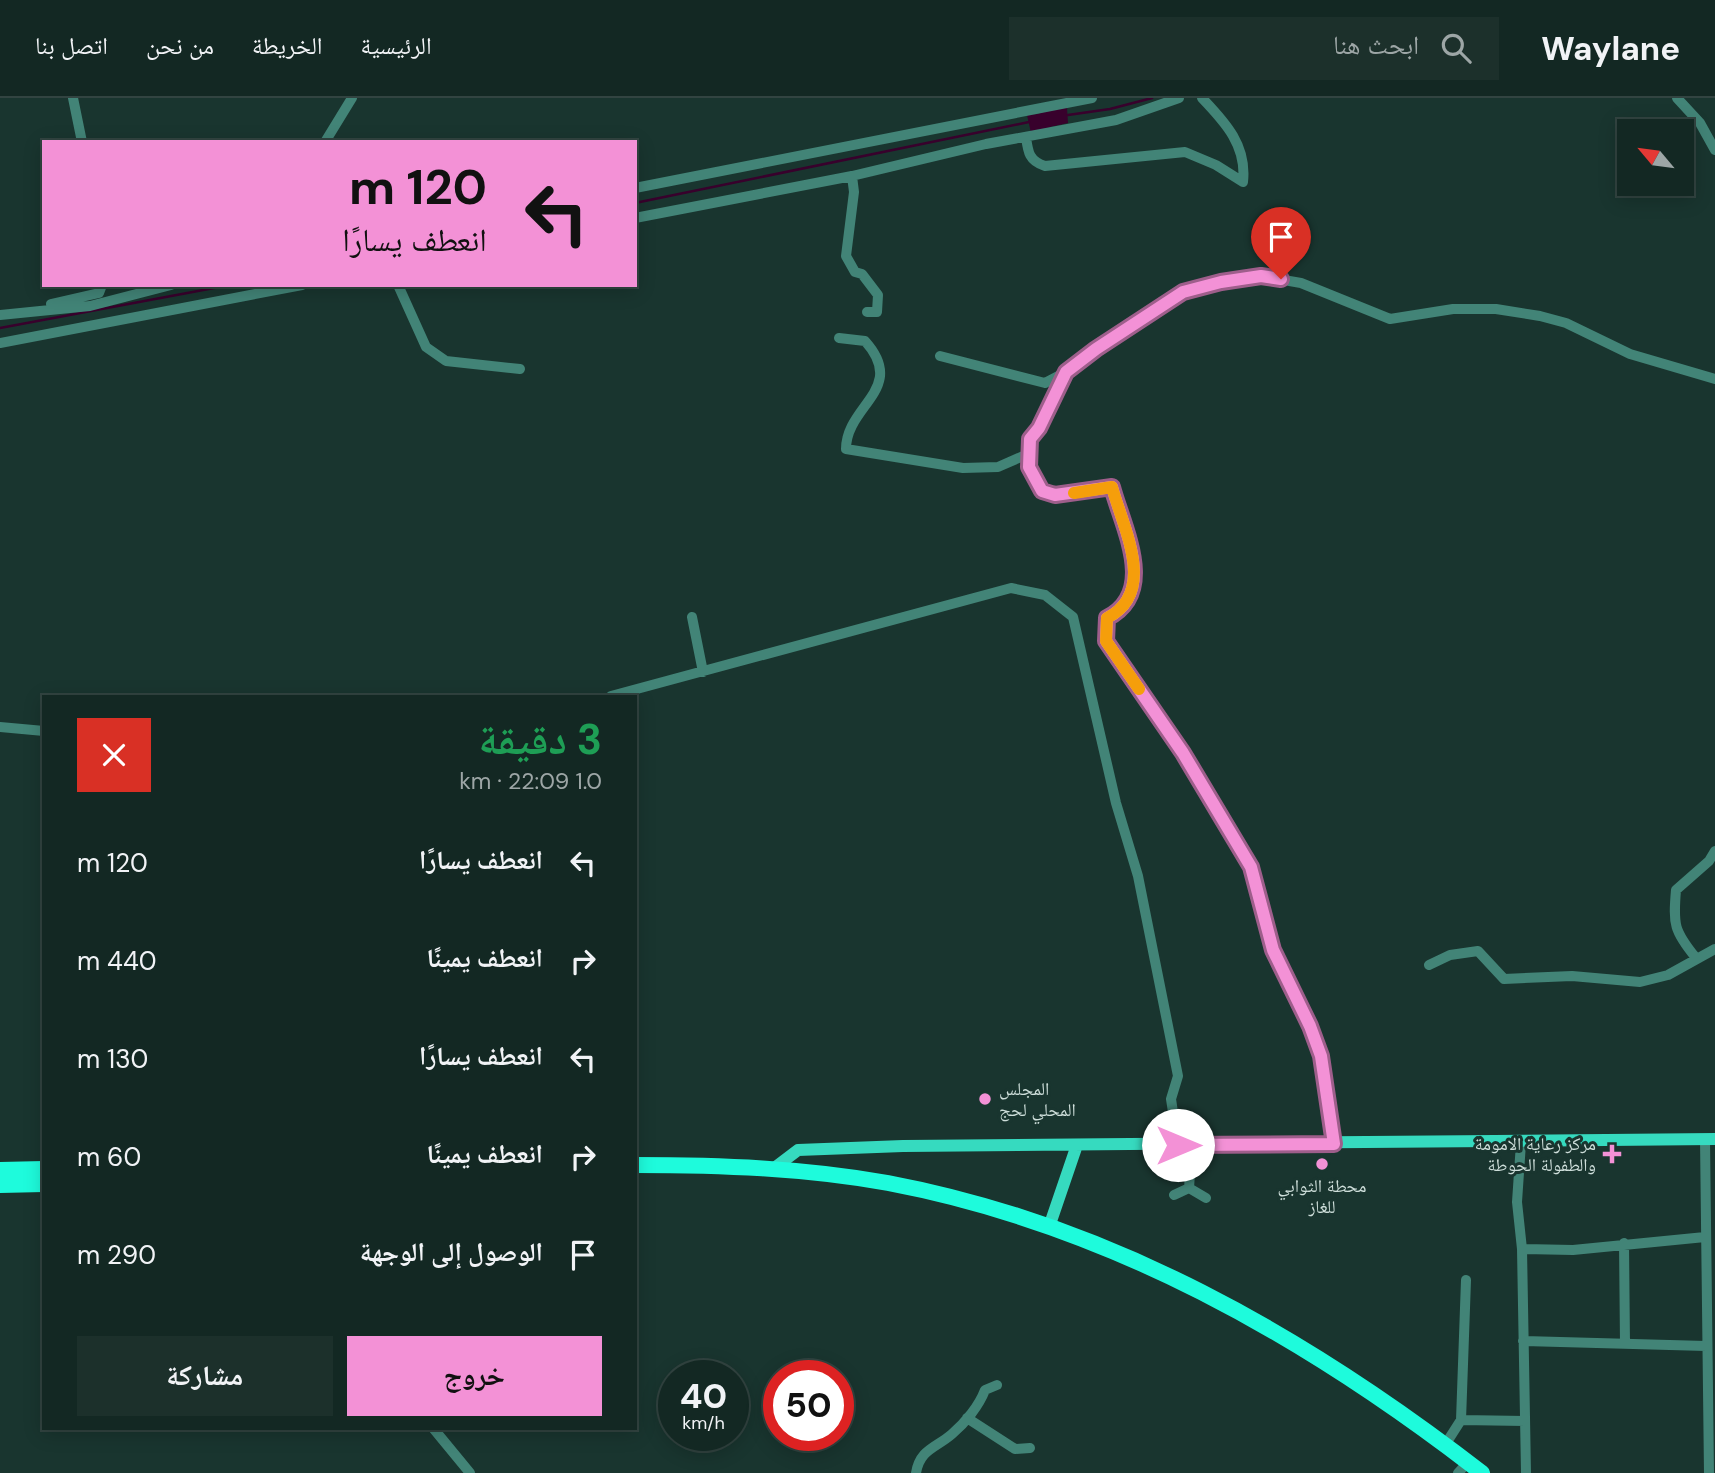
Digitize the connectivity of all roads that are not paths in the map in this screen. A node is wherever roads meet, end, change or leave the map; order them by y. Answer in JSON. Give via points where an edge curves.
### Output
{"nodes":[{"id":1,"x":73,"y":98,"type":"edge"},
{"id":2,"x":352,"y":98,"type":"edge"},
{"id":3,"x":1092,"y":98,"type":"edge"},
{"id":4,"x":1178,"y":98,"type":"edge"},
{"id":5,"x":1202,"y":98,"type":"edge"},
{"id":6,"x":1677,"y":98,"type":"edge"},
{"id":7,"x":1026,"y":137,"type":"junction"},
{"id":8,"x":82,"y":140,"type":"edge"},
{"id":9,"x":326,"y":140,"type":"edge"},
{"id":10,"x":1715,"y":150,"type":"edge"},
{"id":11,"x":852,"y":176,"type":"junction"},
{"id":12,"x":637,"y":188,"type":"edge"},
{"id":13,"x":637,"y":218,"type":"edge"},
{"id":14,"x":154,"y":287,"type":"edge"},
{"id":15,"x":292,"y":287,"type":"edge"},
{"id":16,"x":399,"y":287,"type":"edge"},
{"id":17,"x":102,"y":293,"type":"edge"},
{"id":18,"x":867,"y":312,"type":"dead end"},
{"id":19,"x":0,"y":315,"type":"edge"},
{"id":20,"x":839,"y":338,"type":"dead end"},
{"id":21,"x":0,"y":343,"type":"edge"},
{"id":22,"x":940,"y":356,"type":"dead end"},
{"id":23,"x":520,"y":369,"type":"dead end"},
{"id":24,"x":1066,"y":372,"type":"junction"},
{"id":25,"x":1715,"y":379,"type":"edge"},
{"id":26,"x":1030,"y":453,"type":"junction"},
{"id":27,"x":692,"y":617,"type":"dead end"},
{"id":28,"x":703,"y":671,"type":"junction"},
{"id":29,"x":615,"y":695,"type":"edge"},
{"id":30,"x":0,"y":727,"type":"edge"},
{"id":31,"x":42,"y":730,"type":"edge"},
{"id":32,"x":1715,"y":851,"type":"edge"},
{"id":33,"x":1715,"y":948,"type":"edge"},
{"id":34,"x":1696,"y":958,"type":"junction"},
{"id":35,"x":1429,"y":965,"type":"dead end"},
{"id":36,"x":1710,"y":1139,"type":"edge"},
{"id":37,"x":1521,"y":1143,"type":"junction"},
{"id":38,"x":1334,"y":1144,"type":"junction"},
{"id":39,"x":1178,"y":1145,"type":"junction"},
{"id":40,"x":1192,"y":1145,"type":"junction"},
{"id":41,"x":1077,"y":1146,"type":"junction"},
{"id":42,"x":637,"y":1165,"type":"edge"},
{"id":43,"x":42,"y":1169,"type":"edge"},
{"id":44,"x":773,"y":1169,"type":"junction"},
{"id":45,"x":0,"y":1170,"type":"edge"},
{"id":46,"x":42,"y":1184,"type":"edge"},
{"id":47,"x":0,"y":1185,"type":"edge"},
{"id":48,"x":1189,"y":1188,"type":"junction"},
{"id":49,"x":1174,"y":1195,"type":"dead end"},
{"id":50,"x":1206,"y":1198,"type":"dead end"},
{"id":51,"x":1049,"y":1227,"type":"junction"},
{"id":52,"x":1705,"y":1237,"type":"junction"},
{"id":53,"x":1624,"y":1243,"type":"junction"},
{"id":54,"x":1522,"y":1249,"type":"junction"},
{"id":55,"x":1466,"y":1280,"type":"dead end"},
{"id":56,"x":1523,"y":1341,"type":"junction"},
{"id":57,"x":1625,"y":1344,"type":"junction"},
{"id":58,"x":1706,"y":1346,"type":"junction"},
{"id":59,"x":997,"y":1385,"type":"dead end"},
{"id":60,"x":967,"y":1418,"type":"junction"},
{"id":61,"x":1461,"y":1420,"type":"junction"},
{"id":62,"x":1525,"y":1421,"type":"junction"},
{"id":63,"x":435,"y":1430,"type":"edge"},
{"id":64,"x":1445,"y":1445,"type":"junction"},
{"id":65,"x":1030,"y":1448,"type":"dead end"},
{"id":66,"x":1463,"y":1468,"type":"edge"},
{"id":67,"x":470,"y":1473,"type":"edge"},
{"id":68,"x":916,"y":1473,"type":"edge"},
{"id":69,"x":1482,"y":1473,"type":"edge"},
{"id":70,"x":1526,"y":1473,"type":"edge"},
{"id":71,"x":1709,"y":1473,"type":"edge"}],
"edges":[{"from":1,"to":8,"type":"street"},
{"from":2,"to":9,"type":"street"},
{"from":3,"to":12,"type":"street"},
{"from":4,"to":7,"type":"street","via":[[1116,120]]},
{"from":5,"to":7,"type":"street","via":[[1229,126],[1241,150],[1242,182],[1185,152],[1045,166],[1029,155]]},
{"from":6,"to":10,"type":"street","via":[[1700,123]]},
{"from":7,"to":11,"type":"street"},
{"from":11,"to":13,"type":"street"},
{"from":11,"to":18,"type":"street","via":[[846,256],[878,296],[877,312]]},
{"from":14,"to":17,"type":"street"},
{"from":15,"to":21,"type":"street"},
{"from":16,"to":23,"type":"street","via":[[426,347],[446,361]]},
{"from":17,"to":19,"type":"street"},
{"from":20,"to":26,"type":"street","via":[[865,341],[878,355],[881,373],[877,390],[846,434],[846,449],[963,468],[998,467]]},
{"from":22,"to":24,"type":"street","via":[[1045,383]]},
{"from":24,"to":25,"type":"street","via":[[1183,292],[1261,276],[1301,283],[1390,319],[1453,309],[1540,316],[1566,323],[1630,354]]},
{"from":24,"to":26,"type":"street","via":[[1030,439]]},
{"from":26,"to":38,"type":"street","via":[[1029,467],[1042,491],[1055,495],[1112,487],[1134,555],[1135,579],[1130,597],[1107,618],[1106,641],[1183,753],[1251,867],[1273,950],[1321,1056]]},
{"from":27,"to":28,"type":"street"},
{"from":28,"to":29,"type":"street"},
{"from":28,"to":39,"type":"street","via":[[1011,588],[1045,595],[1073,617],[1116,803],[1138,876],[1178,1076],[1171,1099]]},
{"from":30,"to":31,"type":"street"},
{"from":32,"to":34,"type":"street","via":[[1676,890],[1678,935]]},
{"from":33,"to":34,"type":"street"},
{"from":34,"to":35,"type":"street","via":[[1668,975],[1640,982],[1572,976],[1504,979],[1478,951],[1450,955]]},
{"from":36,"to":37,"type":"main road"},
{"from":36,"to":52,"type":"street"},
{"from":37,"to":38,"type":"main road"},
{"from":37,"to":54,"type":"street","via":[[1517,1202]]},
{"from":38,"to":40,"type":"main road"},
{"from":39,"to":40,"type":"main road"},
{"from":39,"to":41,"type":"main road"},
{"from":40,"to":48,"type":"street"},
{"from":41,"to":44,"type":"main road","via":[[797,1150]]},
{"from":41,"to":51,"type":"main road"},
{"from":42,"to":44,"type":"highway"},
{"from":43,"to":45,"type":"highway"},
{"from":44,"to":51,"type":"highway","via":[[933,1192]]},
{"from":46,"to":47,"type":"highway"},
{"from":48,"to":49,"type":"street"},
{"from":48,"to":50,"type":"street"},
{"from":51,"to":64,"type":"highway","via":[[1195,1287],[1262,1323],[1334,1366]]},
{"from":52,"to":53,"type":"street"},
{"from":52,"to":58,"type":"street"},
{"from":53,"to":54,"type":"street","via":[[1573,1250]]},
{"from":53,"to":57,"type":"street"},
{"from":54,"to":56,"type":"street"},
{"from":55,"to":61,"type":"street"},
{"from":56,"to":57,"type":"street"},
{"from":56,"to":62,"type":"street"},
{"from":57,"to":58,"type":"street"},
{"from":58,"to":71,"type":"street"},
{"from":59,"to":60,"type":"street","via":[[985,1390]]},
{"from":60,"to":65,"type":"street","via":[[1016,1449]]},
{"from":60,"to":68,"type":"street","via":[[950,1436],[924,1452]]},
{"from":61,"to":62,"type":"street"},
{"from":61,"to":64,"type":"street"},
{"from":62,"to":70,"type":"street"},
{"from":63,"to":67,"type":"street"},
{"from":64,"to":66,"type":"highway"},
{"from":66,"to":69,"type":"highway"}]}
